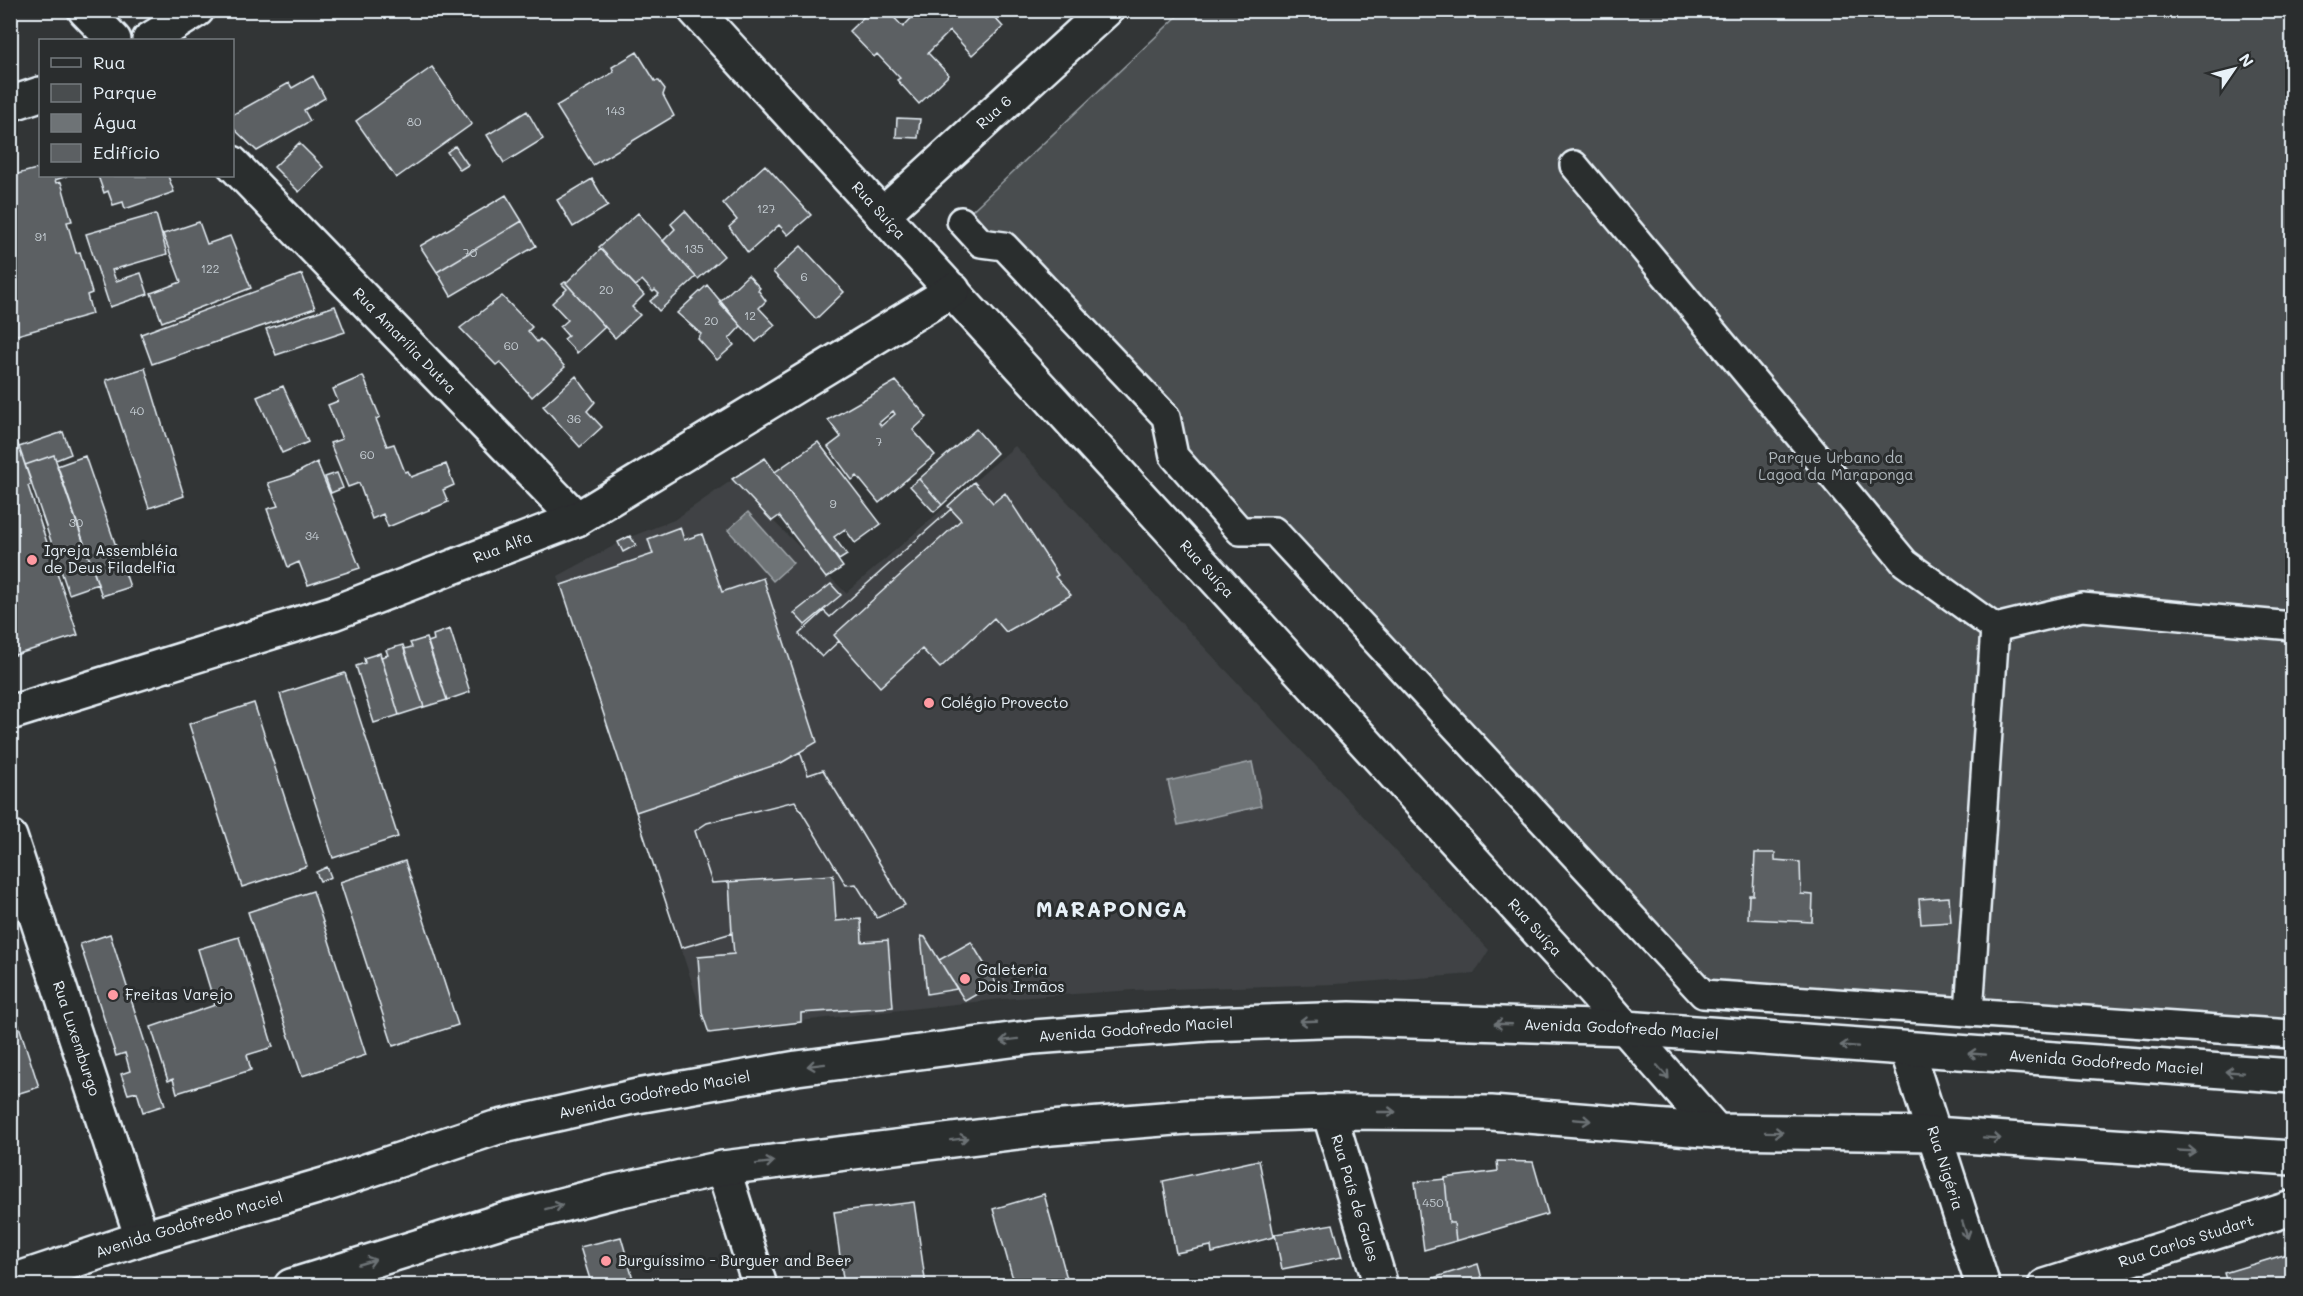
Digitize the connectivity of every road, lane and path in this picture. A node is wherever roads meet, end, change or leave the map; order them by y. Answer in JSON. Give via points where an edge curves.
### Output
{"nodes":[{"id":1,"x":85,"y":10,"type":"edge"},
{"id":2,"x":197,"y":10,"type":"edge"},
{"id":3,"x":695,"y":10,"type":"edge"},
{"id":4,"x":1106,"y":10,"type":"edge"},
{"id":5,"x":113,"y":39,"type":"edge"},
{"id":6,"x":151,"y":39,"type":"edge"},
{"id":7,"x":39,"y":94,"type":"edge"},
{"id":8,"x":10,"y":104,"type":"edge"},
{"id":9,"x":234,"y":165,"type":"edge"},
{"id":10,"x":1574,"y":165,"type":"dead end"},
{"id":11,"x":882,"y":214,"type":"junction"},
{"id":12,"x":961,"y":220,"type":"dead end"},
{"id":13,"x":953,"y":290,"type":"junction"},
{"id":14,"x":578,"y":519,"type":"junction"},
{"id":15,"x":2292,"y":626,"type":"edge"},
{"id":16,"x":1995,"y":628,"type":"junction"},
{"id":17,"x":10,"y":713,"type":"edge"},
{"id":18,"x":10,"y":837,"type":"edge"},
{"id":19,"x":1969,"y":1012,"type":"junction"},
{"id":20,"x":1625,"y":1028,"type":"junction"},
{"id":21,"x":2292,"y":1034,"type":"edge"},
{"id":22,"x":1907,"y":1050,"type":"junction"},
{"id":23,"x":2292,"y":1076,"type":"edge"},
{"id":24,"x":1329,"y":1112,"type":"junction"},
{"id":25,"x":1716,"y":1131,"type":"junction"},
{"id":26,"x":1934,"y":1134,"type":"junction"},
{"id":27,"x":2292,"y":1158,"type":"edge"},
{"id":28,"x":723,"y":1168,"type":"junction"},
{"id":29,"x":2292,"y":1208,"type":"edge"},
{"id":30,"x":142,"y":1238,"type":"junction"},
{"id":31,"x":10,"y":1282,"type":"edge"},
{"id":32,"x":291,"y":1286,"type":"edge"},
{"id":33,"x":760,"y":1286,"type":"edge"},
{"id":34,"x":1381,"y":1286,"type":"edge"},
{"id":35,"x":1983,"y":1286,"type":"edge"},
{"id":36,"x":2045,"y":1286,"type":"edge"}],
"edges":[{"from":1,"to":5,"type":"street"},
{"from":2,"to":6,"type":"street"},
{"from":3,"to":11,"type":"street","name":"Rua Suíça"},
{"from":4,"to":11,"type":"street","name":"Rua 6"},
{"from":7,"to":8,"type":"street"},
{"from":9,"to":14,"type":"street","name":"Rua Amarília Dutra"},
{"from":10,"to":16,"type":"street","via":[[1905,563]]},
{"from":11,"to":13,"type":"street","name":"Rua Suíça"},
{"from":12,"to":19,"type":"street","via":[[981,243],[1004,246],[1166,417],[1174,456],[1240,531],[1274,531],[1703,994]]},
{"from":13,"to":14,"type":"street","name":"Rua Alfa"},
{"from":13,"to":20,"type":"street","name":"Rua Suíça"},
{"from":14,"to":17,"type":"street","name":"Rua Alfa","via":[[333,613]]},
{"from":15,"to":16,"type":"street","via":[[2082,607]]},
{"from":16,"to":19,"type":"street"},
{"from":18,"to":30,"type":"street","name":"Rua Luxemburgo"},
{"from":19,"to":21,"type":"street"},
{"from":22,"to":20,"type":"street","name":"Avenida Godofredo Maciel","one_way":true},
{"from":20,"to":25,"type":"street","name":"Rua Suíça","one_way":true},
{"from":20,"to":30,"type":"street","name":"Avenida Godofredo Maciel","one_way":true,"via":[[1350,1019],[1208,1024],[1034,1037],[797,1068],[637,1096],[495,1128],[327,1184]]},
{"from":23,"to":22,"type":"street","name":"Avenida Godofredo Maciel","one_way":true},
{"from":22,"to":26,"type":"street","name":"Rua Nigéria"},
{"from":24,"to":25,"type":"street","one_way":true,"via":[[1491,1113]]},
{"from":28,"to":24,"type":"street","one_way":true,"via":[[1051,1128],[1187,1117]]},
{"from":24,"to":34,"type":"street","name":"Rua País de Gales"},
{"from":25,"to":26,"type":"street","one_way":true},
{"from":26,"to":27,"type":"street","one_way":true},
{"from":26,"to":35,"type":"street","name":"Rua Nigéria","one_way":true},
{"from":32,"to":28,"type":"street","one_way":true,"via":[[507,1219]]},
{"from":28,"to":33,"type":"street"},
{"from":29,"to":36,"type":"street","name":"Rua Carlos Studart"},
{"from":30,"to":31,"type":"street","name":"Avenida Godofredo Maciel"}]}
